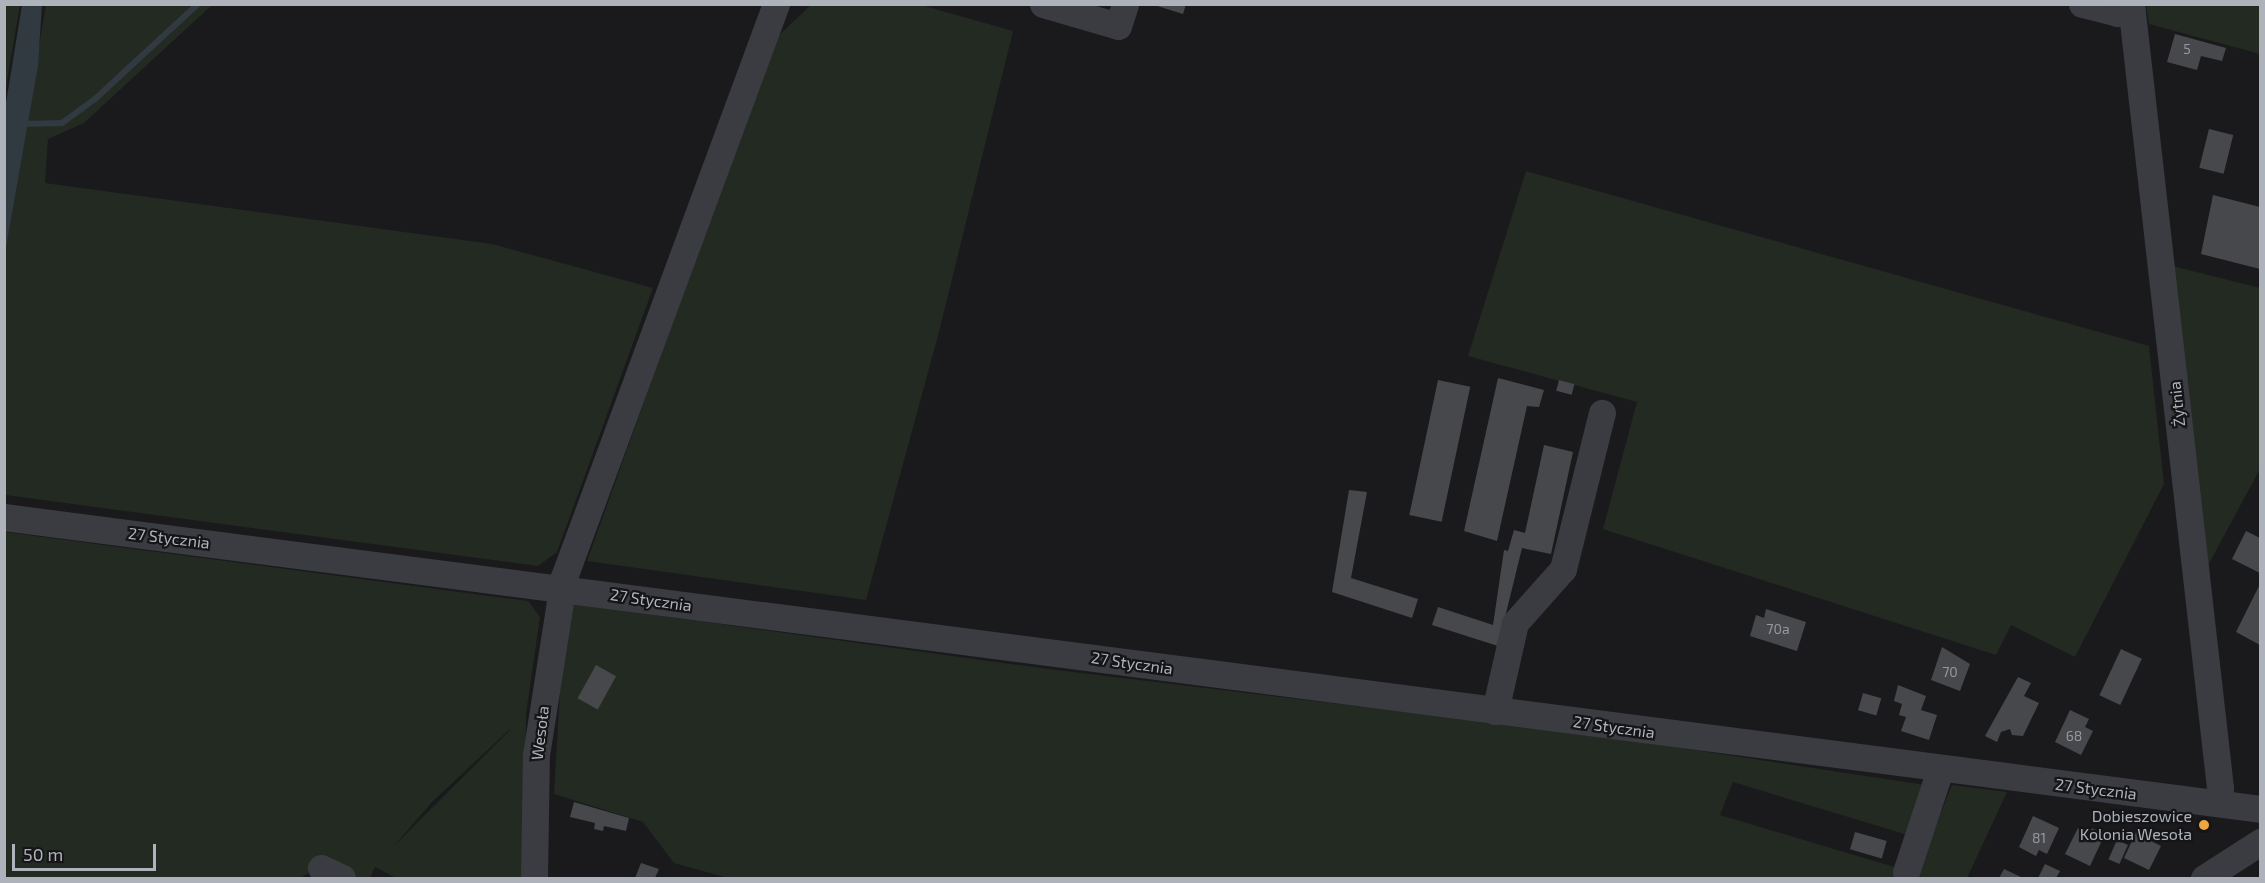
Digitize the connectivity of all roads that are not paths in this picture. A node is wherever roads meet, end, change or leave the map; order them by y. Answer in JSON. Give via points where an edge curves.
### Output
{"nodes":[{"id":1,"x":792,"y":4,"type":"edge"},
{"id":2,"x":1043,"y":4,"type":"edge"},
{"id":3,"x":1125,"y":4,"type":"edge"},
{"id":4,"x":2082,"y":4,"type":"edge"},
{"id":5,"x":2132,"y":8,"type":"edge"},
{"id":6,"x":773,"y":13,"type":"edge"},
{"id":7,"x":1602,"y":413,"type":"dead end"},
{"id":8,"x":4,"y":517,"type":"edge"},
{"id":9,"x":562,"y":588,"type":"junction"},
{"id":10,"x":1495,"y":711,"type":"junction"},
{"id":11,"x":1940,"y":770,"type":"junction"},
{"id":12,"x":2218,"y":803,"type":"junction"},
{"id":13,"x":2260,"y":809,"type":"edge"},
{"id":14,"x":2260,"y":842,"type":"edge"},
{"id":15,"x":1906,"y":872,"type":"dead end"},
{"id":16,"x":534,"y":879,"type":"edge"},
{"id":17,"x":2204,"y":879,"type":"edge"}],
"edges":[{"from":1,"to":6,"type":"street"},
{"from":2,"to":3,"type":"street","via":[[1118,26]]},
{"from":4,"to":5,"type":"street","via":[[2107,12]]},
{"from":5,"to":12,"type":"street","name":"Żytnia","via":[[2220,788]]},
{"from":6,"to":9,"type":"street","name":"Wesoła"},
{"from":7,"to":10,"type":"street","via":[[1563,569],[1515,622]]},
{"from":8,"to":9,"type":"street","name":"27 Stycznia"},
{"from":9,"to":10,"type":"street","name":"27 Stycznia"},
{"from":9,"to":16,"type":"street","name":"Wesoła","via":[[536,755]]},
{"from":10,"to":11,"type":"street","name":"27 Stycznia"},
{"from":11,"to":12,"type":"street","name":"27 Stycznia"},
{"from":11,"to":15,"type":"street"},
{"from":12,"to":13,"type":"street","name":"27 Stycznia"},
{"from":14,"to":17,"type":"street"}]}
